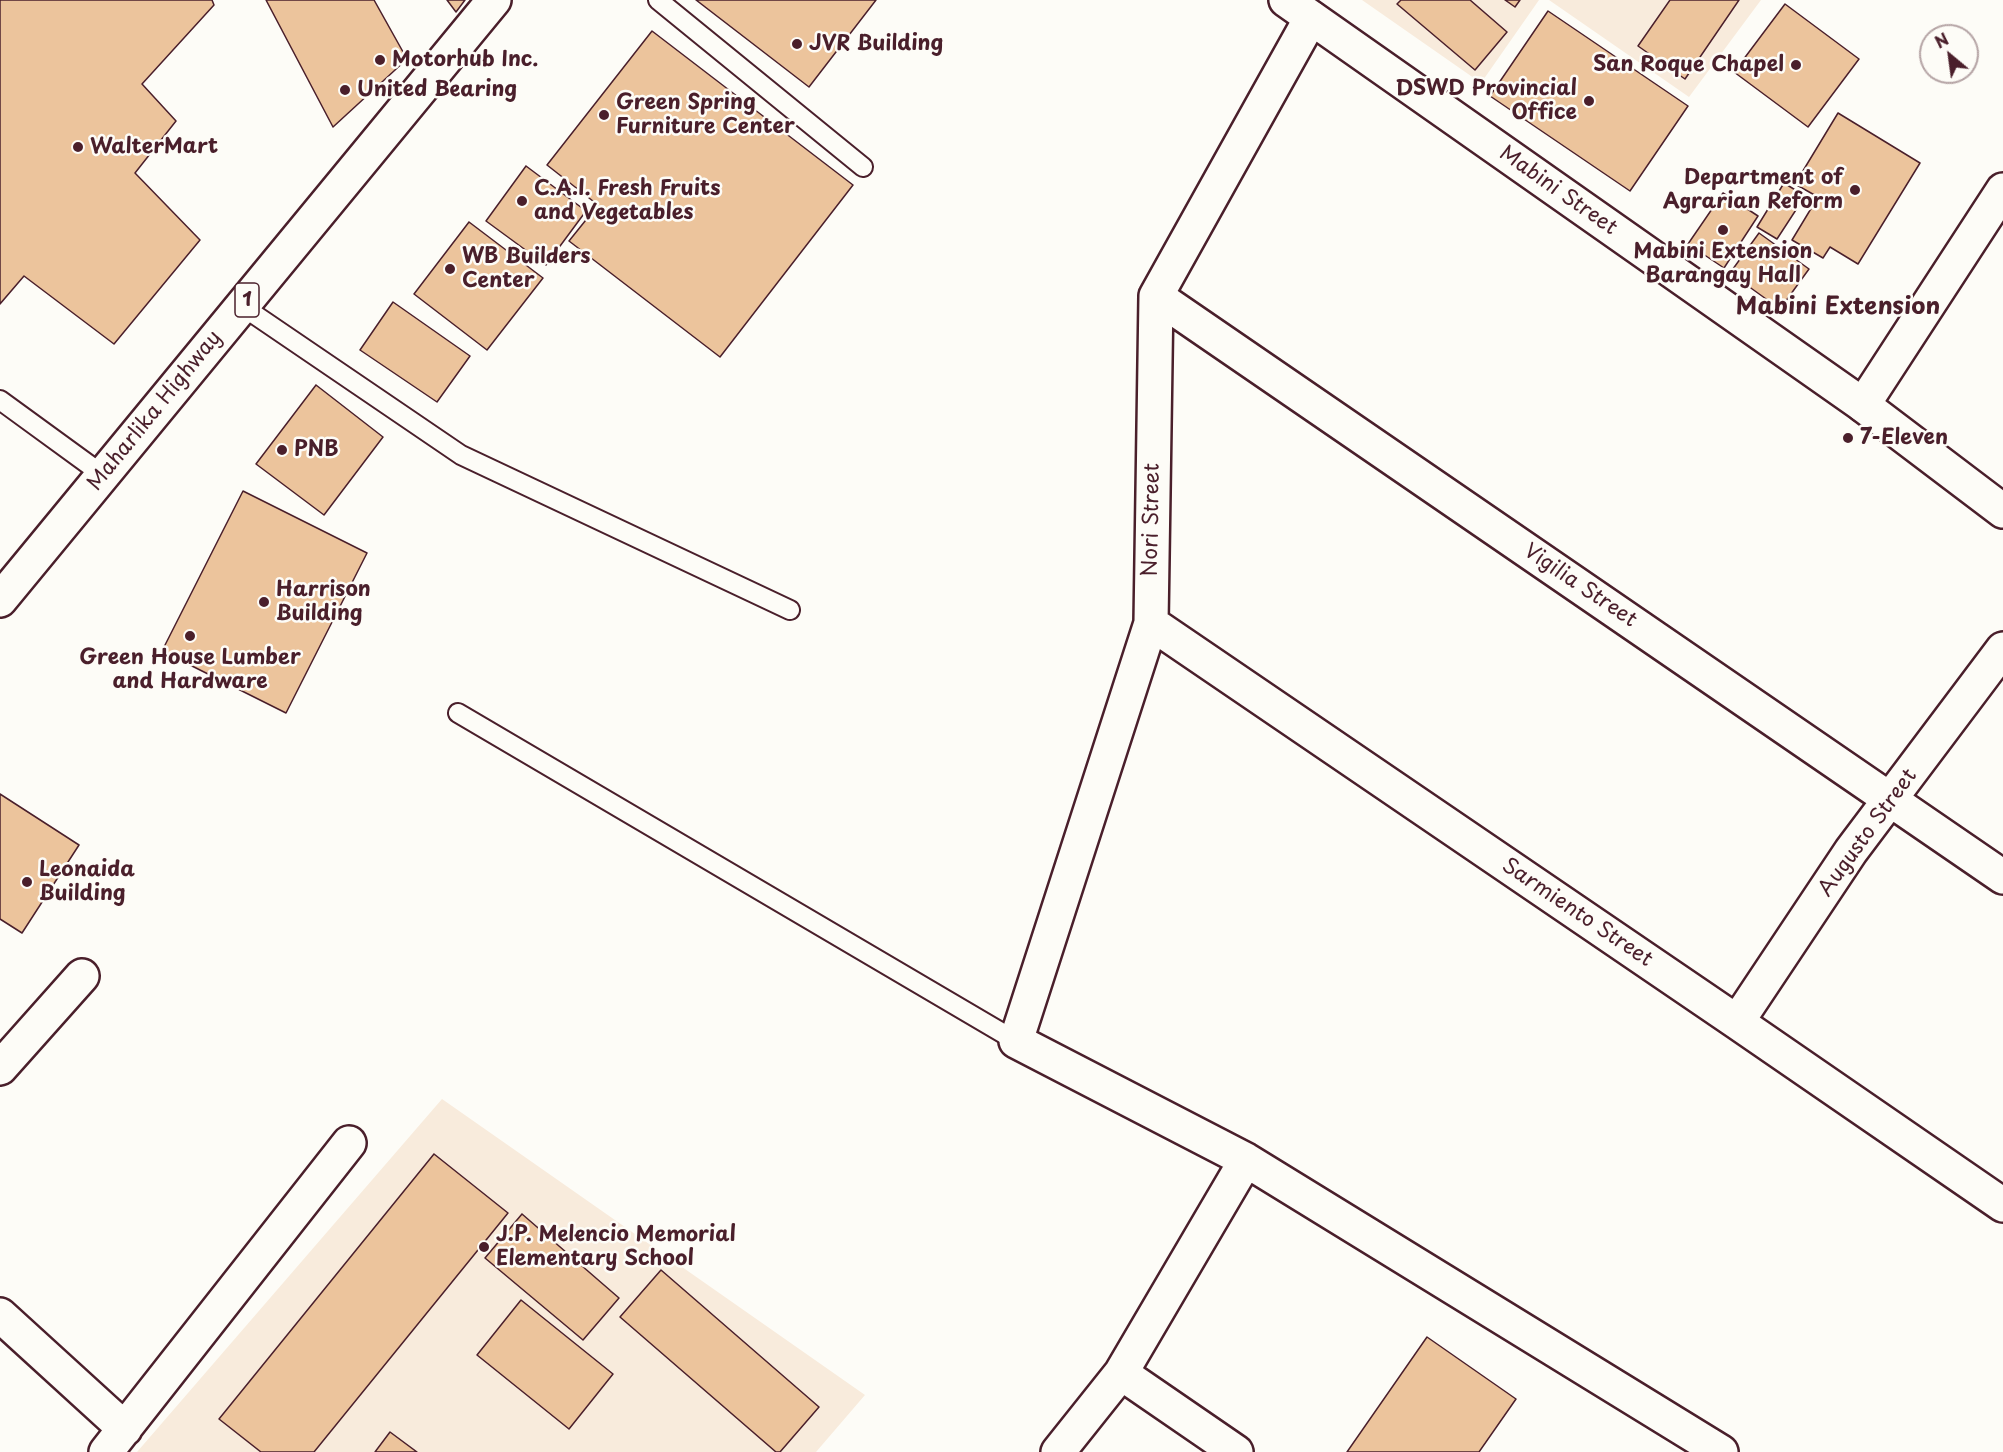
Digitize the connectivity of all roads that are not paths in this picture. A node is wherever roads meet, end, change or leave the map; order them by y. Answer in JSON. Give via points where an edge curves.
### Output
{"nodes":[{"id":1,"x":494,"y":0,"type":"edge"},
{"id":2,"x":657,"y":0,"type":"edge"},
{"id":3,"x":1298,"y":9,"type":"edge"},
{"id":4,"x":863,"y":167,"type":"dead end"},
{"id":5,"x":2003,"y":190,"type":"edge"},
{"id":6,"x":1155,"y":296,"type":"junction"},
{"id":7,"x":242,"y":306,"type":"junction"},
{"id":8,"x":0,"y":400,"type":"edge"},
{"id":9,"x":1863,"y":405,"type":"junction"},
{"id":10,"x":103,"y":475,"type":"junction"},
{"id":11,"x":2003,"y":511,"type":"edge"},
{"id":12,"x":0,"y":600,"type":"edge"},
{"id":13,"x":790,"y":610,"type":"dead end"},
{"id":14,"x":1150,"y":623,"type":"junction"},
{"id":15,"x":2003,"y":649,"type":"edge"},
{"id":16,"x":458,"y":713,"type":"dead end"},
{"id":17,"x":1892,"y":799,"type":"junction"},
{"id":18,"x":2003,"y":877,"type":"edge"},
{"id":19,"x":82,"y":975,"type":"dead end"},
{"id":20,"x":1737,"y":1022,"type":"junction"},
{"id":21,"x":1016,"y":1041,"type":"junction"},
{"id":22,"x":0,"y":1068,"type":"edge"},
{"id":23,"x":349,"y":1143,"type":"dead end"},
{"id":24,"x":1246,"y":1160,"type":"junction"},
{"id":25,"x":2003,"y":1205,"type":"edge"},
{"id":26,"x":0,"y":1315,"type":"edge"},
{"id":27,"x":1121,"y":1373,"type":"junction"},
{"id":28,"x":116,"y":1440,"type":"edge"},
{"id":29,"x":1058,"y":1452,"type":"edge"},
{"id":30,"x":1236,"y":1452,"type":"edge"},
{"id":31,"x":1721,"y":1452,"type":"edge"}],
"edges":[{"from":1,"to":7,"type":"street","name":"Maharlika Highway","number":"1"},
{"from":2,"to":4,"type":"lane"},
{"from":3,"to":6,"type":"street","name":"Nori Street"},
{"from":3,"to":9,"type":"street","name":"Mabini Street"},
{"from":5,"to":9,"type":"street"},
{"from":6,"to":14,"type":"street","name":"Nori Street"},
{"from":6,"to":17,"type":"street","name":"Vigilia Street"},
{"from":7,"to":10,"type":"street","name":"Maharlika Highway","number":"1"},
{"from":7,"to":13,"type":"lane","via":[[461,455]]},
{"from":8,"to":10,"type":"lane"},
{"from":9,"to":11,"type":"street","name":"Mabini Street"},
{"from":10,"to":12,"type":"street","name":"Maharlika Highway","number":"1"},
{"from":14,"to":20,"type":"street","name":"Sarmiento Street"},
{"from":14,"to":21,"type":"street","name":"Nori Street"},
{"from":15,"to":17,"type":"street","name":"Augusto Street"},
{"from":16,"to":21,"type":"lane"},
{"from":17,"to":18,"type":"street","name":"Vigilia Street"},
{"from":17,"to":20,"type":"street","name":"Augusto Street","via":[[1851,851]]},
{"from":19,"to":22,"type":"street"},
{"from":20,"to":25,"type":"street","name":"Sarmiento Street"},
{"from":21,"to":24,"type":"street"},
{"from":23,"to":28,"type":"street"},
{"from":24,"to":27,"type":"street"},
{"from":24,"to":31,"type":"street"},
{"from":26,"to":28,"type":"street"},
{"from":27,"to":29,"type":"street"},
{"from":27,"to":30,"type":"street"}]}
